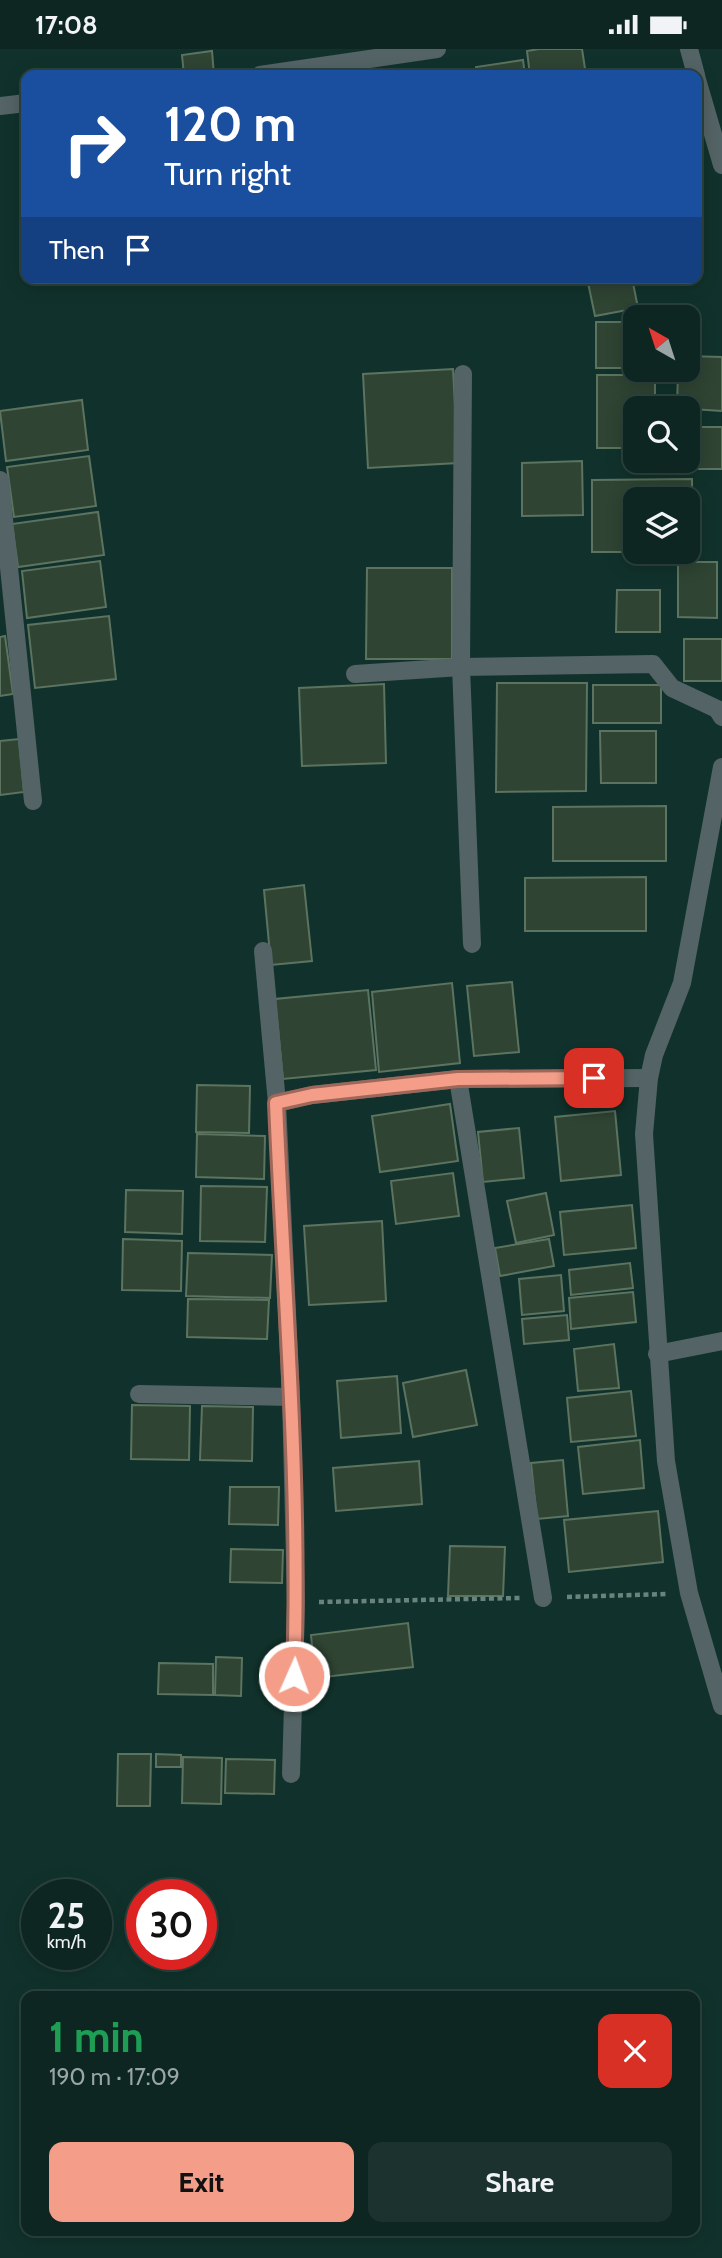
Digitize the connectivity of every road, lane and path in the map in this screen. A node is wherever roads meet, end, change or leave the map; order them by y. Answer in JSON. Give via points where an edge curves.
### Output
{"nodes":[{"id":1,"x":437,"y":49,"type":"edge"},
{"id":2,"x":689,"y":49,"type":"edge"},
{"id":3,"x":294,"y":70,"type":"edge"},
{"id":4,"x":694,"y":70,"type":"edge"},
{"id":5,"x":702,"y":97,"type":"edge"},
{"id":6,"x":21,"y":104,"type":"edge"},
{"id":7,"x":0,"y":106,"type":"edge"},
{"id":8,"x":722,"y":165,"type":"edge"},
{"id":9,"x":463,"y":374,"type":"dead end"},
{"id":10,"x":0,"y":479,"type":"edge"},
{"id":11,"x":461,"y":667,"type":"junction"},
{"id":12,"x":355,"y":674,"type":"dead end"},
{"id":13,"x":722,"y":717,"type":"edge"},
{"id":14,"x":722,"y":767,"type":"edge"},
{"id":15,"x":33,"y":801,"type":"dead end"},
{"id":16,"x":472,"y":944,"type":"dead end"},
{"id":17,"x":263,"y":951,"type":"dead end"},
{"id":18,"x":649,"y":1078,"type":"junction"},
{"id":19,"x":458,"y":1079,"type":"junction"},
{"id":20,"x":276,"y":1103,"type":"junction"},
{"id":21,"x":722,"y":1341,"type":"edge"},
{"id":22,"x":657,"y":1354,"type":"junction"},
{"id":23,"x":139,"y":1394,"type":"dead end"},
{"id":24,"x":291,"y":1397,"type":"junction"},
{"id":25,"x":689,"y":1594,"type":"junction"},
{"id":26,"x":543,"y":1598,"type":"junction"},
{"id":27,"x":296,"y":1602,"type":"junction"},
{"id":28,"x":722,"y":1706,"type":"edge"},
{"id":29,"x":291,"y":1774,"type":"dead end"}],
"edges":[{"from":1,"to":3,"type":"street"},
{"from":2,"to":4,"type":"street"},
{"from":5,"to":8,"type":"street"},
{"from":6,"to":7,"type":"street"},
{"from":9,"to":11,"type":"street"},
{"from":10,"to":15,"type":"street"},
{"from":11,"to":12,"type":"street"},
{"from":11,"to":13,"type":"street","via":[[653,664],[672,688],[716,709]]},
{"from":11,"to":16,"type":"street"},
{"from":14,"to":18,"type":"street","via":[[682,983]]},
{"from":17,"to":20,"type":"street"},
{"from":18,"to":19,"type":"street"},
{"from":18,"to":22,"type":"street","via":[[644,1134]]},
{"from":19,"to":20,"type":"street"},
{"from":19,"to":26,"type":"street"},
{"from":20,"to":24,"type":"street"},
{"from":21,"to":22,"type":"street"},
{"from":22,"to":25,"type":"street","via":[[666,1461]]},
{"from":23,"to":24,"type":"street"},
{"from":24,"to":27,"type":"street"},
{"from":25,"to":26,"type":"path"},
{"from":25,"to":28,"type":"street"},
{"from":26,"to":27,"type":"path"},
{"from":27,"to":29,"type":"street"}]}
